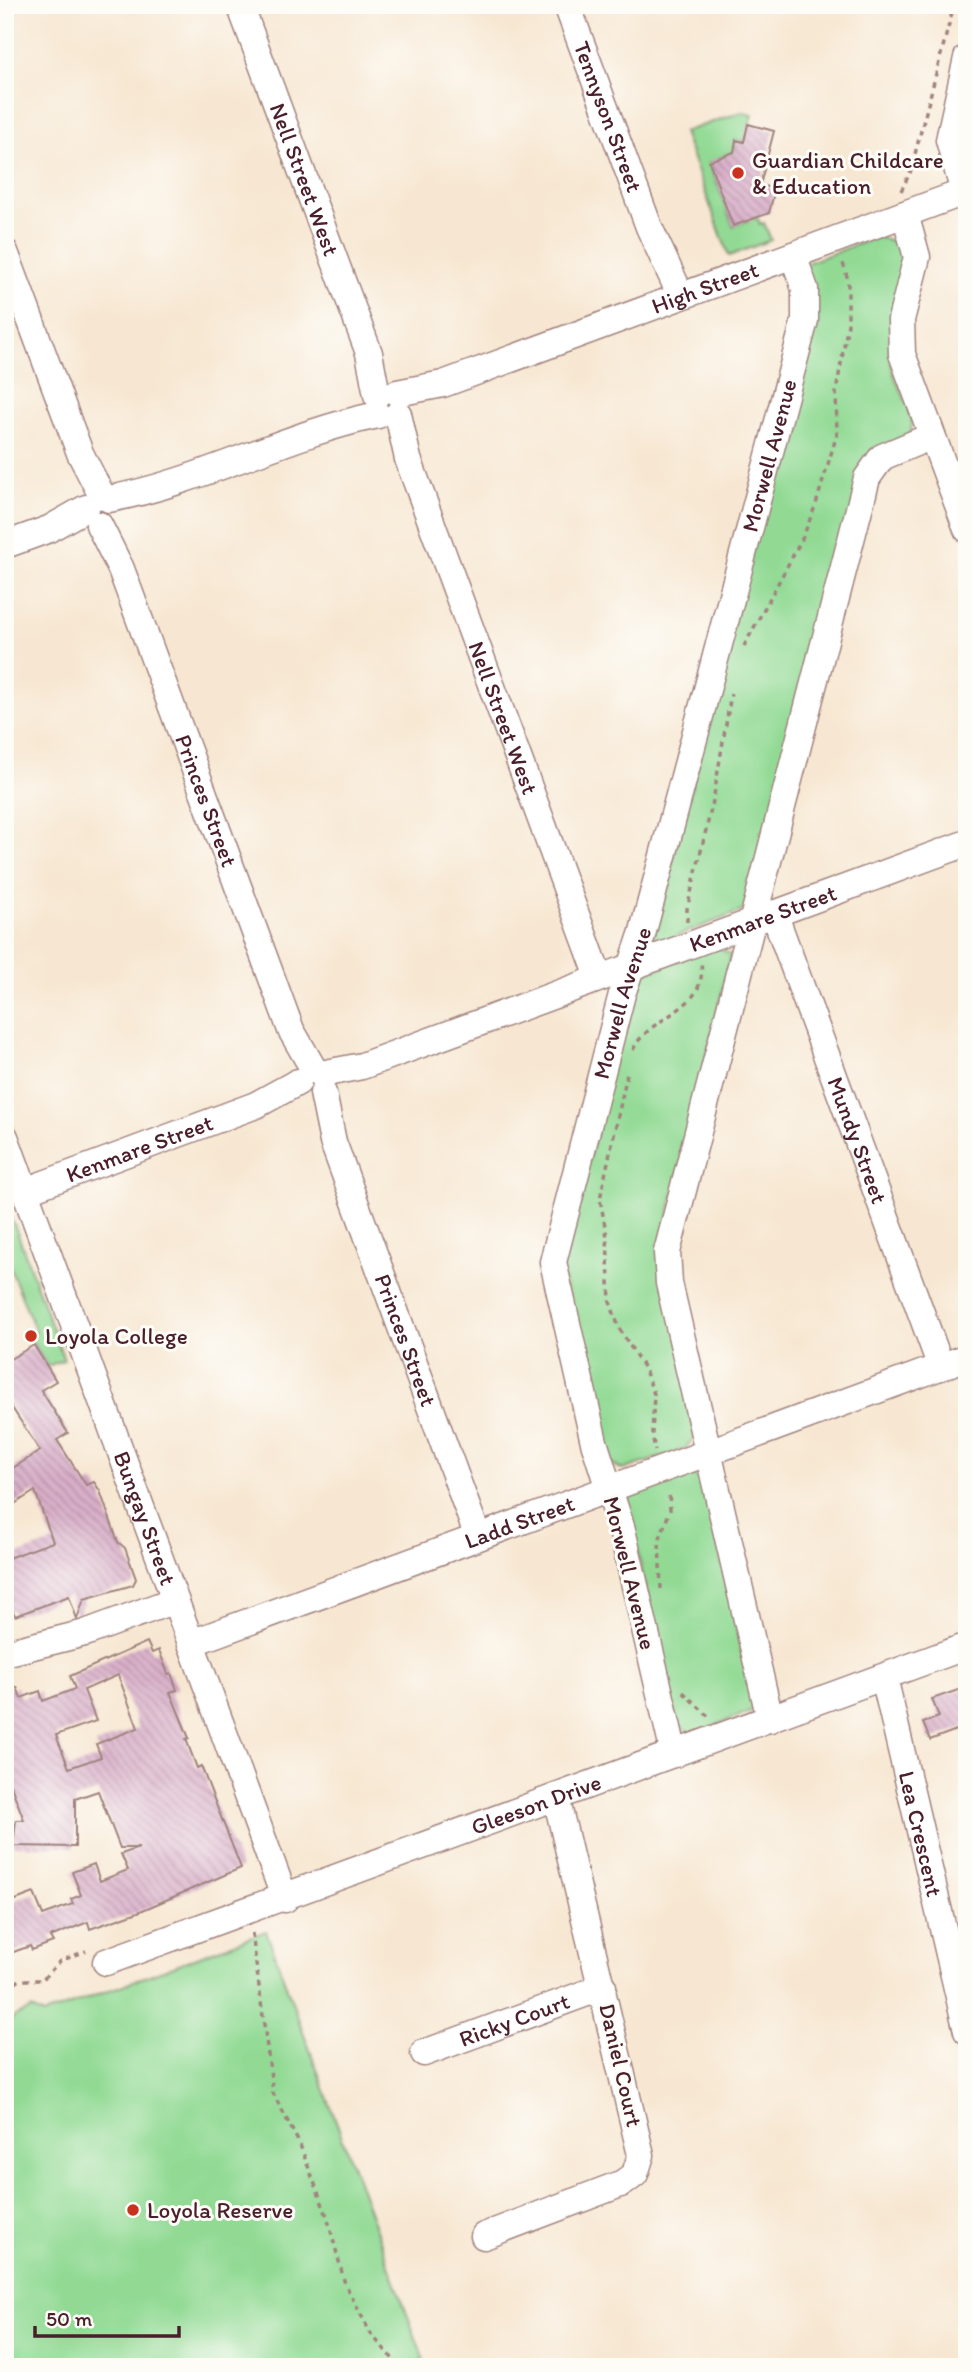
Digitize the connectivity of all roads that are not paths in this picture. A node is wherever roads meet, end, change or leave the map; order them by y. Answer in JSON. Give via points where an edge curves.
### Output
{"nodes":[{"id":1,"x":240,"y":5,"type":"edge"},
{"id":2,"x":566,"y":5,"type":"edge"},
{"id":3,"x":967,"y":58,"type":"edge"},
{"id":4,"x":965,"y":191,"type":"edge"},
{"id":5,"x":900,"y":205,"type":"junction"},
{"id":6,"x":5,"y":252,"type":"edge"},
{"id":7,"x":793,"y":255,"type":"junction"},
{"id":8,"x":675,"y":298,"type":"junction"},
{"id":9,"x":387,"y":405,"type":"junction"},
{"id":10,"x":932,"y":436,"type":"junction"},
{"id":11,"x":100,"y":511,"type":"junction"},
{"id":12,"x":966,"y":523,"type":"edge"},
{"id":13,"x":5,"y":545,"type":"edge"},
{"id":14,"x":967,"y":843,"type":"edge"},
{"id":15,"x":763,"y":917,"type":"junction"},
{"id":16,"x":632,"y":965,"type":"junction"},
{"id":17,"x":599,"y":977,"type":"junction"},
{"id":18,"x":312,"y":1085,"type":"junction"},
{"id":19,"x":5,"y":1137,"type":"edge"},
{"id":20,"x":25,"y":1191,"type":"junction"},
{"id":21,"x":967,"y":1357,"type":"edge"},
{"id":22,"x":941,"y":1367,"type":"junction"},
{"id":23,"x":709,"y":1452,"type":"junction"},
{"id":24,"x":609,"y":1489,"type":"junction"},
{"id":25,"x":478,"y":1537,"type":"junction"},
{"id":26,"x":175,"y":1600,"type":"junction"},
{"id":27,"x":191,"y":1643,"type":"junction"},
{"id":28,"x":967,"y":1646,"type":"edge"},
{"id":29,"x":5,"y":1653,"type":"edge"},
{"id":30,"x":884,"y":1677,"type":"junction"},
{"id":31,"x":770,"y":1719,"type":"junction"},
{"id":32,"x":674,"y":1754,"type":"junction"},
{"id":33,"x":556,"y":1797,"type":"junction"},
{"id":34,"x":285,"y":1899,"type":"junction"},
{"id":35,"x":97,"y":1956,"type":"road end"},
{"id":36,"x":603,"y":1987,"type":"junction"},
{"id":37,"x":967,"y":2031,"type":"edge"},
{"id":38,"x":424,"y":2053,"type":"dead end"},
{"id":39,"x":484,"y":2236,"type":"dead end"}],
"edges":[{"from":1,"to":9,"type":"street","name":"Nell Street West"},
{"from":2,"to":8,"type":"street","name":"Tennyson Street"},
{"from":3,"to":4,"type":"street","via":[[949,140]]},
{"from":4,"to":5,"type":"street","name":"High Street"},
{"from":5,"to":7,"type":"street","name":"High Street","via":[[835,240]]},
{"from":5,"to":10,"type":"street","via":[[917,257],[901,320],[900,344]]},
{"from":6,"to":11,"type":"street","name":"Princes Street"},
{"from":7,"to":8,"type":"street","name":"High Street"},
{"from":7,"to":16,"type":"street","name":"Morwell Avenue","via":[[807,298],[805,320]]},
{"from":8,"to":9,"type":"street","name":"High Street"},
{"from":9,"to":11,"type":"street","name":"High Street"},
{"from":9,"to":17,"type":"street","name":"Nell Street West"},
{"from":10,"to":12,"type":"street"},
{"from":10,"to":15,"type":"street","via":[[881,457],[867,478]]},
{"from":11,"to":13,"type":"street","name":"High Street"},
{"from":11,"to":18,"type":"street","name":"Princes Street"},
{"from":14,"to":15,"type":"street","name":"Kenmare Street"},
{"from":15,"to":16,"type":"street","name":"Kenmare Street"},
{"from":15,"to":22,"type":"street","name":"Mundy Street"},
{"from":15,"to":23,"type":"street","via":[[667,1252],[669,1283]]},
{"from":16,"to":17,"type":"street","name":"Kenmare Street"},
{"from":16,"to":24,"type":"street","name":"Morwell Avenue","via":[[553,1262]]},
{"from":17,"to":18,"type":"street","name":"Kenmare Street"},
{"from":18,"to":20,"type":"street","name":"Kenmare Street"},
{"from":18,"to":25,"type":"street","name":"Princes Street"},
{"from":19,"to":20,"type":"street","name":"Bungay Street"},
{"from":20,"to":26,"type":"street","name":"Bungay Street"},
{"from":21,"to":22,"type":"street","name":"Ladd Street"},
{"from":22,"to":23,"type":"street","name":"Ladd Street"},
{"from":23,"to":24,"type":"street","name":"Ladd Street"},
{"from":23,"to":31,"type":"street"},
{"from":24,"to":25,"type":"street","name":"Ladd Street"},
{"from":24,"to":32,"type":"street","name":"Morwell Avenue"},
{"from":25,"to":27,"type":"street","name":"Ladd Street"},
{"from":26,"to":27,"type":"street","name":"Bungay Street"},
{"from":26,"to":29,"type":"street","via":[[85,1633]]},
{"from":27,"to":34,"type":"street","name":"Bungay Street"},
{"from":28,"to":30,"type":"street","name":"Gleeson Drive"},
{"from":30,"to":31,"type":"street","name":"Gleeson Drive"},
{"from":30,"to":37,"type":"street","name":"Lea Crescent"},
{"from":31,"to":32,"type":"street","name":"Gleeson Drive"},
{"from":32,"to":33,"type":"street","name":"Gleeson Drive"},
{"from":33,"to":34,"type":"street","name":"Gleeson Drive"},
{"from":33,"to":36,"type":"street","name":"Daniel Court"},
{"from":34,"to":35,"type":"street","name":"Gleeson Drive"},
{"from":36,"to":38,"type":"street","name":"Ricky Court"},
{"from":36,"to":39,"type":"street","name":"Daniel Court","via":[[639,2143],[637,2169],[623,2183]]}]}
